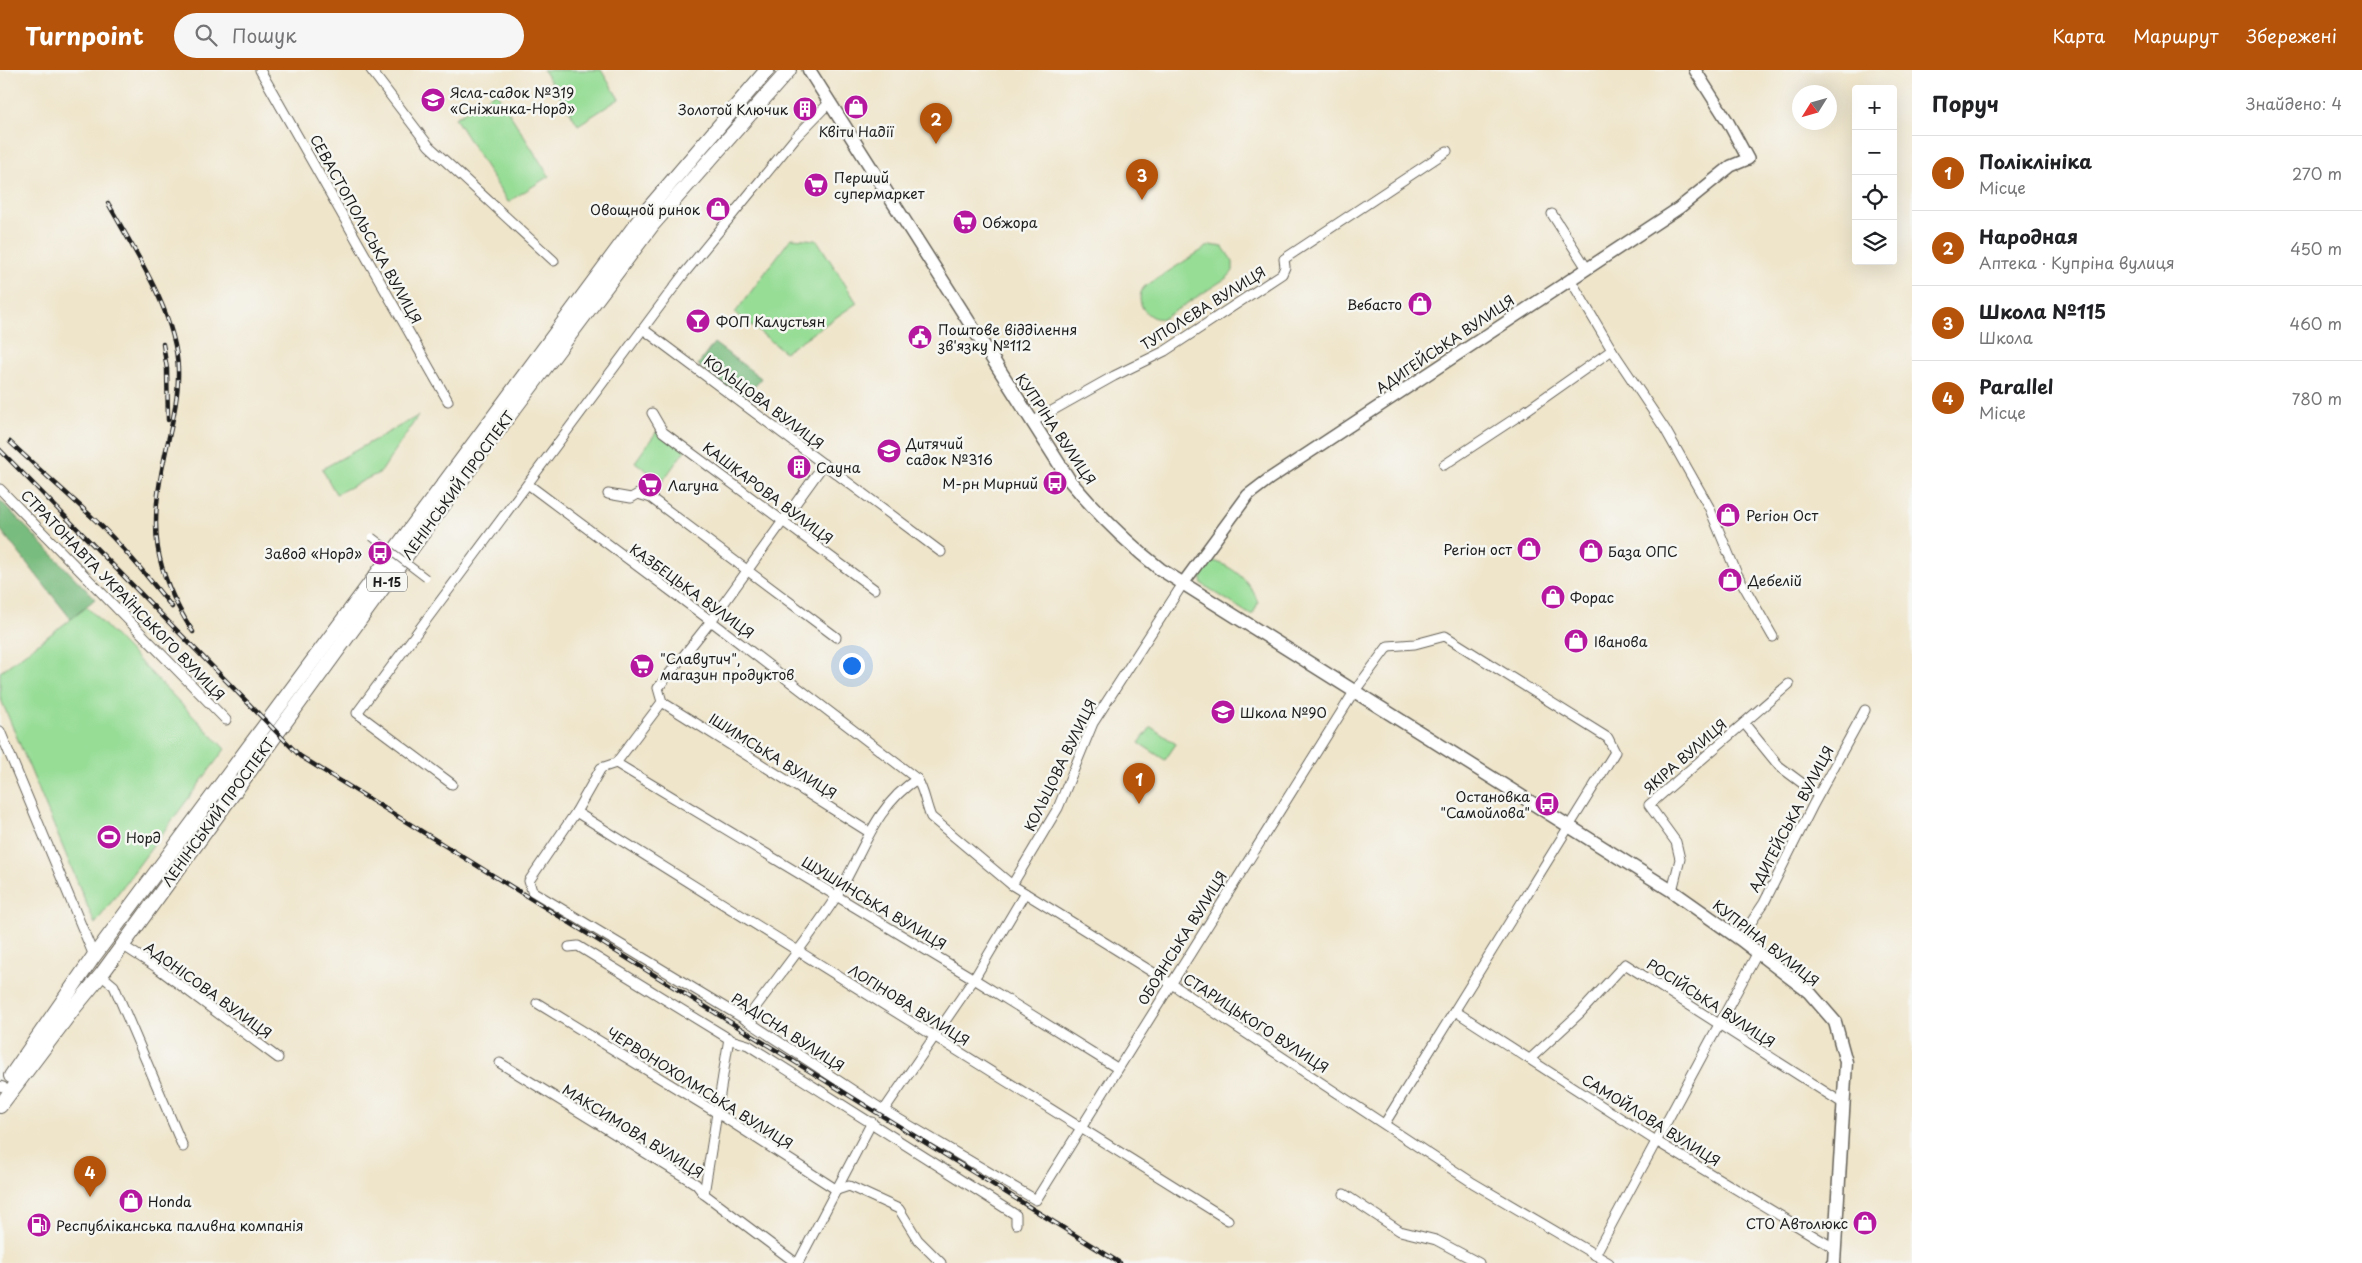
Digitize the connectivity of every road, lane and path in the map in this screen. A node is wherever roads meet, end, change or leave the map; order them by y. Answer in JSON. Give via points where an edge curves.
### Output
{"nodes":[{"id":1,"x":371,"y":70,"type":"edge"},
{"id":2,"x":767,"y":70,"type":"edge"},
{"id":3,"x":789,"y":70,"type":"edge"},
{"id":4,"x":809,"y":70,"type":"edge"},
{"id":5,"x":1695,"y":70,"type":"edge"},
{"id":6,"x":264,"y":71,"type":"edge"},
{"id":7,"x":829,"y":103,"type":"junction"},
{"id":8,"x":1447,"y":151,"type":"dead end"},
{"id":9,"x":1552,"y":214,"type":"dead end"},
{"id":10,"x":554,"y":261,"type":"dead end"},
{"id":11,"x":1586,"y":267,"type":"junction"},
{"id":12,"x":1570,"y":279,"type":"junction"},
{"id":13,"x":643,"y":329,"type":"junction"},
{"id":14,"x":1612,"y":350,"type":"junction"},
{"id":15,"x":448,"y":401,"type":"dead end"},
{"id":16,"x":652,"y":413,"type":"dead end"},
{"id":17,"x":1032,"y":422,"type":"junction"},
{"id":18,"x":824,"y":464,"type":"junction"},
{"id":19,"x":1444,"y":465,"type":"dead end"},
{"id":20,"x":529,"y":485,"type":"junction"},
{"id":21,"x":0,"y":489,"type":"edge"},
{"id":22,"x":608,"y":494,"type":"dead end"},
{"id":23,"x":784,"y":522,"type":"junction"},
{"id":24,"x":372,"y":537,"type":"dead end"},
{"id":25,"x":941,"y":552,"type":"dead end"},
{"id":26,"x":748,"y":570,"type":"junction"},
{"id":27,"x":426,"y":578,"type":"dead end"},
{"id":28,"x":1184,"y":582,"type":"junction"},
{"id":29,"x":874,"y":589,"type":"dead end"},
{"id":30,"x":711,"y":621,"type":"junction"},
{"id":31,"x":1773,"y":636,"type":"dead end"},
{"id":32,"x":836,"y":637,"type":"dead end"},
{"id":33,"x":1789,"y":684,"type":"dead end"},
{"id":34,"x":1354,"y":692,"type":"junction"},
{"id":35,"x":662,"y":702,"type":"junction"},
{"id":36,"x":1865,"y":710,"type":"dead end"},
{"id":37,"x":226,"y":720,"type":"dead end"},
{"id":38,"x":1744,"y":724,"type":"junction"},
{"id":39,"x":0,"y":731,"type":"edge"},
{"id":40,"x":616,"y":764,"type":"junction"},
{"id":41,"x":917,"y":779,"type":"junction"},
{"id":42,"x":452,"y":784,"type":"dead end"},
{"id":43,"x":1818,"y":795,"type":"junction"},
{"id":44,"x":576,"y":812,"type":"junction"},
{"id":45,"x":1570,"y":827,"type":"junction"},
{"id":46,"x":869,"y":832,"type":"junction"},
{"id":47,"x":1012,"y":885,"type":"junction"},
{"id":48,"x":1672,"y":891,"type":"junction"},
{"id":49,"x":1025,"y":893,"type":"junction"},
{"id":50,"x":837,"y":896,"type":"junction"},
{"id":51,"x":1740,"y":939,"type":"junction"},
{"id":52,"x":122,"y":945,"type":"junction"},
{"id":53,"x":569,"y":947,"type":"dead end"},
{"id":54,"x":797,"y":951,"type":"junction"},
{"id":55,"x":1758,"y":952,"type":"junction"},
{"id":56,"x":96,"y":954,"type":"junction"},
{"id":57,"x":110,"y":962,"type":"junction"},
{"id":58,"x":101,"y":975,"type":"junction"},
{"id":59,"x":974,"y":979,"type":"junction"},
{"id":60,"x":1170,"y":984,"type":"junction"},
{"id":61,"x":537,"y":1004,"type":"dead end"},
{"id":62,"x":1455,"y":1011,"type":"junction"},
{"id":63,"x":746,"y":1020,"type":"junction"},
{"id":64,"x":1718,"y":1024,"type":"junction"},
{"id":65,"x":728,"y":1038,"type":"junction"},
{"id":66,"x":933,"y":1038,"type":"junction"},
{"id":67,"x":278,"y":1058,"type":"dead end"},
{"id":68,"x":1530,"y":1059,"type":"junction"},
{"id":69,"x":500,"y":1063,"type":"dead end"},
{"id":70,"x":1117,"y":1068,"type":"junction"},
{"id":71,"x":1,"y":1088,"type":"edge"},
{"id":72,"x":1844,"y":1104,"type":"junction"},
{"id":73,"x":0,"y":1106,"type":"edge"},
{"id":74,"x":882,"y":1109,"type":"junction"},
{"id":75,"x":717,"y":1113,"type":"junction"},
{"id":76,"x":872,"y":1122,"type":"junction"},
{"id":77,"x":1385,"y":1123,"type":"junction"},
{"id":78,"x":1080,"y":1127,"type":"junction"},
{"id":79,"x":1656,"y":1141,"type":"junction"},
{"id":80,"x":183,"y":1147,"type":"dead end"},
{"id":81,"x":837,"y":1190,"type":"junction"},
{"id":82,"x":704,"y":1194,"type":"junction"},
{"id":83,"x":1344,"y":1194,"type":"dead end"},
{"id":84,"x":1036,"y":1200,"type":"joint"},
{"id":85,"x":1228,"y":1220,"type":"dead end"},
{"id":86,"x":1016,"y":1224,"type":"dead end"},
{"id":87,"x":1834,"y":1248,"type":"junction"},
{"id":88,"x":1595,"y":1255,"type":"junction"},
{"id":89,"x":797,"y":1263,"type":"edge"},
{"id":90,"x":941,"y":1263,"type":"edge"},
{"id":91,"x":1479,"y":1263,"type":"edge"},
{"id":92,"x":1609,"y":1263,"type":"edge"},
{"id":93,"x":1834,"y":1263,"type":"edge"}],
"edges":[{"from":1,"to":10,"type":"street","via":[[429,146]]},
{"from":2,"to":56,"type":"main road","name":"ЛЕНІНСЬКИЙ ПРОСПЕКТ","number":"Н-15","via":[[643,215]]},
{"from":3,"to":52,"type":"main road","name":"ЛЕНІНСЬКИЙ ПРОСПЕКТ","number":"Н-15","via":[[653,224],[484,449]]},
{"from":4,"to":7,"type":"main road","name":"КУПРІНА ВУЛИЦЯ"},
{"from":5,"to":11,"type":"street","name":"АДИГЕЙСЬКА ВУЛИЦЯ","via":[[1748,159],[1731,166],[1679,208]]},
{"from":6,"to":15,"type":"street","name":"СЕВАСТОПОЛЬСЬКА ВУЛИЦЯ"},
{"from":7,"to":13,"type":"street","via":[[790,145],[683,275]]},
{"from":7,"to":17,"type":"main road","name":"КУПРІНА ВУЛИЦЯ"},
{"from":8,"to":17,"type":"street","name":"ТУПОЛЄВА ВУЛИЦЯ","via":[[1284,259],[1282,274],[1173,346]]},
{"from":9,"to":11,"type":"street"},
{"from":11,"to":12,"type":"street","name":"АДИГЕЙСЬКА ВУЛИЦЯ"},
{"from":12,"to":14,"type":"street"},
{"from":12,"to":28,"type":"street","name":"АДИГЕЙСЬКА ВУЛИЦЯ","via":[[1269,478],[1248,495]]},
{"from":13,"to":18,"type":"street","name":"КОЛЬЦОВА ВУЛИЦЯ"},
{"from":13,"to":20,"type":"street"},
{"from":14,"to":19,"type":"street"},
{"from":14,"to":31,"type":"street","via":[[1665,429],[1710,506],[1737,574]]},
{"from":16,"to":23,"type":"street","name":"КАШКАРОВА ВУЛИЦЯ","via":[[663,432]]},
{"from":17,"to":28,"type":"main road","name":"КУПРІНА ВУЛИЦЯ","via":[[1070,481],[1104,518],[1136,550]]},
{"from":18,"to":23,"type":"street"},
{"from":18,"to":25,"type":"street","name":"КОЛЬЦОВА ВУЛИЦЯ"},
{"from":20,"to":30,"type":"street","name":"КАЗБЕЦЬКА ВУЛИЦЯ"},
{"from":20,"to":42,"type":"street","via":[[357,713]]},
{"from":21,"to":37,"type":"street","name":"СТРАТОНАВТА УКРАЇНСЬКОГО ВУЛИЦЯ"},
{"from":22,"to":26,"type":"street","via":[[632,498],[638,494],[651,498]]},
{"from":23,"to":26,"type":"street"},
{"from":23,"to":29,"type":"street","name":"КАШКАРОВА ВУЛИЦЯ"},
{"from":24,"to":27,"type":"street","bridge":true},
{"from":26,"to":30,"type":"street"},
{"from":26,"to":32,"type":"street"},
{"from":28,"to":34,"type":"main road","name":"КУПРІНА ВУЛИЦЯ"},
{"from":28,"to":47,"type":"street","name":"КОЛЬЦОВА ВУЛИЦЯ","via":[[1093,723],[1058,808]]},
{"from":30,"to":35,"type":"street","via":[[658,688]]},
{"from":30,"to":41,"type":"street","name":"КАЗБЕЦЬКА ВУЛИЦЯ"},
{"from":33,"to":38,"type":"street","name":"ЯКІРА ВУЛИЦЯ"},
{"from":34,"to":45,"type":"main road","name":"КУПРІНА ВУЛИЦЯ"},
{"from":34,"to":45,"type":"street","via":[[1388,646],[1414,644],[1445,636],[1608,738],[1615,752]]},
{"from":34,"to":60,"type":"street","name":"ОБОЯНСЬКА ВУЛИЦЯ"},
{"from":35,"to":40,"type":"street"},
{"from":35,"to":46,"type":"street","name":"ІШИМСЬКА ВУЛИЦЯ"},
{"from":36,"to":43,"type":"street","name":"АДИГЕЙСЬКА ВУЛИЦЯ"},
{"from":38,"to":43,"type":"street","via":[[1779,766]]},
{"from":38,"to":48,"type":"street","name":"ЯКІРА ВУЛИЦЯ","via":[[1649,805],[1676,842],[1680,859]]},
{"from":39,"to":56,"type":"street"},
{"from":40,"to":44,"type":"street","via":[[601,768]]},
{"from":40,"to":50,"type":"street","name":"ШУШИНСЬКА ВУЛИЦЯ"},
{"from":41,"to":46,"type":"street","via":[[901,789]]},
{"from":41,"to":47,"type":"street","name":"СТАРИЦЬКОГО ВУЛИЦЯ","via":[[925,791],[932,817]]},
{"from":43,"to":51,"type":"street","name":"АДИГЕЙСЬКА ВУЛИЦЯ","via":[[1764,903]]},
{"from":44,"to":54,"type":"street","name":"ЛОГІНОВА ВУЛИЦЯ"},
{"from":44,"to":63,"type":"street","name":"РАДІСНА ВУЛИЦЯ","via":[[528,881],[532,891]]},
{"from":45,"to":48,"type":"main road","name":"КУПРІНА ВУЛИЦЯ"},
{"from":45,"to":62,"type":"street"},
{"from":46,"to":50,"type":"street"},
{"from":47,"to":49,"type":"street","name":"СТАРИЦЬКОГО ВУЛИЦЯ"},
{"from":48,"to":51,"type":"main road","name":"КУПРІНА ВУЛИЦЯ"},
{"from":49,"to":59,"type":"street"},
{"from":49,"to":60,"type":"street","name":"СТАРИЦЬКОГО ВУЛИЦЯ"},
{"from":50,"to":54,"type":"street"},
{"from":50,"to":59,"type":"street","name":"ШУШИНСЬКА ВУЛИЦЯ"},
{"from":51,"to":55,"type":"main road","name":"КУПРІНА ВУЛИЦЯ"},
{"from":52,"to":57,"type":"main road","name":"ЛЕНІНСЬКИЙ ПРОСПЕКТ","number":"Н-15"},
{"from":52,"to":67,"type":"street","name":"АДОНІСОВА ВУЛИЦЯ"},
{"from":53,"to":65,"type":"street","via":[[578,946]]},
{"from":54,"to":63,"type":"street"},
{"from":54,"to":66,"type":"street","name":"ЛОГІНОВА ВУЛИЦЯ"},
{"from":55,"to":64,"type":"street"},
{"from":55,"to":72,"type":"main road","name":"КУПРІНА ВУЛИЦЯ","via":[[1808,992],[1835,1022],[1846,1062]]},
{"from":56,"to":57,"type":"main road"},
{"from":56,"to":71,"type":"main road","name":"ЛЕНІНСЬКИЙ ПРОСПЕКТ","number":"Н-15"},
{"from":57,"to":58,"type":"main road","name":"ЛЕНІНСЬКИЙ ПРОСПЕКТ","number":"Н-15"},
{"from":58,"to":73,"type":"main road","name":"ЛЕНІНСЬКИЙ ПРОСПЕКТ","number":"Н-15"},
{"from":58,"to":80,"type":"street","via":[[114,986]]},
{"from":59,"to":66,"type":"street"},
{"from":59,"to":70,"type":"street","name":"ШУШИНСЬКА ВУЛИЦЯ"},
{"from":60,"to":70,"type":"street","name":"ОБОЯНСЬКА ВУЛИЦЯ"},
{"from":60,"to":77,"type":"street","name":"СТАРИЦЬКОГО ВУЛИЦЯ"},
{"from":61,"to":75,"type":"street","name":"ЧЕРВОНОХОЛМСЬКА ВУЛИЦЯ"},
{"from":62,"to":68,"type":"street","name":"САМОЙЛОВА ВУЛИЦЯ"},
{"from":62,"to":77,"type":"street"},
{"from":63,"to":74,"type":"street","name":"РАДІСНА ВУЛИЦЯ"},
{"from":64,"to":68,"type":"street","name":"РОСІЙСЬКА ВУЛИЦЯ","via":[[1625,964],[1580,1013]]},
{"from":64,"to":72,"type":"street","name":"РОСІЙСЬКА ВУЛИЦЯ"},
{"from":64,"to":79,"type":"street"},
{"from":65,"to":75,"type":"street"},
{"from":65,"to":76,"type":"street","via":[[748,1045]]},
{"from":66,"to":74,"type":"street"},
{"from":66,"to":78,"type":"street","name":"ЛОГІНОВА ВУЛИЦЯ"},
{"from":68,"to":79,"type":"street","name":"САМОЙЛОВА ВУЛИЦЯ"},
{"from":69,"to":82,"type":"street","name":"МАКСИМОВА ВУЛИЦЯ","via":[[688,1180]]},
{"from":70,"to":78,"type":"street","name":"ОБОЯНСЬКА ВУЛИЦЯ"},
{"from":72,"to":87,"type":"main road","name":"КУПРІНА ВУЛИЦЯ"},
{"from":74,"to":84,"type":"street","name":"РАДІСНА ВУЛИЦЯ"},
{"from":75,"to":81,"type":"street","name":"ЧЕРВОНОХОЛМСЬКА ВУЛИЦЯ"},
{"from":75,"to":82,"type":"street"},
{"from":76,"to":81,"type":"street"},
{"from":76,"to":86,"type":"street","via":[[1016,1215]]},
{"from":77,"to":88,"type":"street","name":"СТАРИЦЬКОГО ВУЛИЦЯ","via":[[1473,1183]]},
{"from":78,"to":84,"type":"street","name":"ОБОЯНСЬКА ВУЛИЦЯ"},
{"from":78,"to":85,"type":"street","name":"ЛОГІНОВА ВУЛИЦЯ"},
{"from":79,"to":87,"type":"street","name":"САМОЙЛОВА ВУЛИЦЯ"},
{"from":79,"to":88,"type":"street"},
{"from":81,"to":89,"type":"street"},
{"from":81,"to":90,"type":"street","via":[[849,1186],[899,1210],[918,1240]]},
{"from":82,"to":89,"type":"street","name":"МАКСИМОВА ВУЛИЦЯ"},
{"from":83,"to":91,"type":"street","via":[[1400,1231],[1436,1240]]},
{"from":87,"to":93,"type":"main road","name":"КУПРІНА ВУЛИЦЯ"},
{"from":88,"to":92,"type":"street","name":"СТАРИЦЬКОГО ВУЛИЦЯ"}]}
